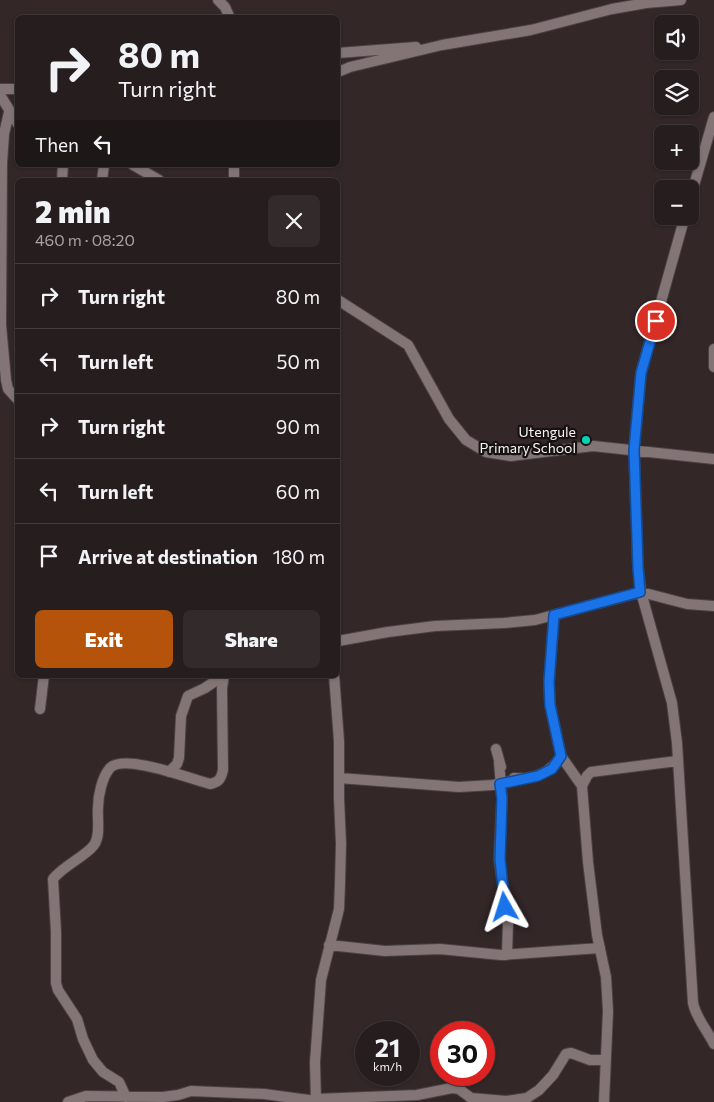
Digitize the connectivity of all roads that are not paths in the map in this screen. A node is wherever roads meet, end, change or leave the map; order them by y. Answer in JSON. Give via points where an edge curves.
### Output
{"nodes":[{"id":1,"x":218,"y":0,"type":"edge"},
{"id":2,"x":681,"y":0,"type":"edge"},
{"id":3,"x":229,"y":15,"type":"edge"},
{"id":4,"x":442,"y":45,"type":"junction"},
{"id":5,"x":340,"y":53,"type":"edge"},
{"id":6,"x":340,"y":71,"type":"edge"},
{"id":7,"x":0,"y":88,"type":"edge"},
{"id":8,"x":15,"y":89,"type":"edge"},
{"id":9,"x":0,"y":95,"type":"edge"},
{"id":10,"x":9,"y":112,"type":"junction"},
{"id":11,"x":714,"y":117,"type":"edge"},
{"id":12,"x":15,"y":120,"type":"edge"},
{"id":13,"x":137,"y":167,"type":"edge"},
{"id":14,"x":156,"y":178,"type":"edge"},
{"id":15,"x":696,"y":180,"type":"edge"},
{"id":16,"x":682,"y":225,"type":"edge"},
{"id":17,"x":340,"y":301,"type":"edge"},
{"id":18,"x":714,"y":349,"type":"edge"},
{"id":19,"x":714,"y":367,"type":"edge"},
{"id":20,"x":15,"y":397,"type":"edge"},
{"id":21,"x":634,"y":450,"type":"junction"},
{"id":22,"x":714,"y":459,"type":"edge"},
{"id":23,"x":640,"y":592,"type":"junction"},
{"id":24,"x":714,"y":606,"type":"edge"},
{"id":25,"x":554,"y":615,"type":"junction"},
{"id":26,"x":340,"y":641,"type":"edge"},
{"id":27,"x":44,"y":678,"type":"edge"},
{"id":28,"x":220,"y":678,"type":"edge"},
{"id":29,"x":224,"y":678,"type":"edge"},
{"id":30,"x":334,"y":678,"type":"edge"},
{"id":31,"x":40,"y":709,"type":"dead end"},
{"id":32,"x":496,"y":749,"type":"dead end"},
{"id":33,"x":561,"y":756,"type":"junction"},
{"id":34,"x":678,"y":761,"type":"junction"},
{"id":35,"x":499,"y":762,"type":"junction"},
{"id":36,"x":169,"y":772,"type":"junction"},
{"id":37,"x":339,"y":778,"type":"junction"},
{"id":38,"x":520,"y":779,"type":"junction"},
{"id":39,"x":500,"y":784,"type":"junction"},
{"id":40,"x":582,"y":786,"type":"junction"},
{"id":41,"x":329,"y":945,"type":"junction"},
{"id":42,"x":600,"y":948,"type":"junction"},
{"id":43,"x":507,"y":955,"type":"junction"},
{"id":44,"x":714,"y":1044,"type":"edge"},
{"id":45,"x":606,"y":1060,"type":"junction"},
{"id":46,"x":126,"y":1097,"type":"junction"},
{"id":47,"x":316,"y":1101,"type":"edge"},
{"id":48,"x":68,"y":1102,"type":"edge"},
{"id":49,"x":604,"y":1102,"type":"edge"}],
"edges":[{"from":1,"to":3,"type":"street"},
{"from":2,"to":4,"type":"street","via":[[612,9],[531,30]]},
{"from":4,"to":5,"type":"street"},
{"from":4,"to":6,"type":"street"},
{"from":7,"to":8,"type":"street"},
{"from":9,"to":10,"type":"street"},
{"from":10,"to":12,"type":"street"},
{"from":10,"to":20,"type":"street","via":[[2,163],[1,326],[6,380],[8,389]]},
{"from":11,"to":15,"type":"street"},
{"from":13,"to":14,"type":"street"},
{"from":16,"to":21,"type":"street","via":[[641,373]]},
{"from":17,"to":21,"type":"street","via":[[408,345],[450,419],[466,440],[486,452],[511,456],[593,446]]},
{"from":18,"to":19,"type":"street"},
{"from":21,"to":22,"type":"street"},
{"from":21,"to":23,"type":"street"},
{"from":23,"to":24,"type":"street","via":[[687,604]]},
{"from":23,"to":25,"type":"street"},
{"from":23,"to":34,"type":"street","via":[[672,703]]},
{"from":25,"to":26,"type":"street","via":[[504,623],[435,626]]},
{"from":25,"to":33,"type":"street","via":[[550,705]]},
{"from":27,"to":31,"type":"street"},
{"from":28,"to":36,"type":"street","via":[[188,696],[181,716],[179,758]]},
{"from":29,"to":36,"type":"street","via":[[223,770],[220,780],[210,784]]},
{"from":30,"to":37,"type":"street"},
{"from":32,"to":35,"type":"street"},
{"from":33,"to":38,"type":"street","via":[[552,769],[538,776]]},
{"from":33,"to":40,"type":"street"},
{"from":34,"to":40,"type":"street","via":[[592,772]]},
{"from":34,"to":44,"type":"street","via":[[693,1003],[695,1013]]},
{"from":35,"to":38,"type":"street","via":[[508,776]]},
{"from":35,"to":39,"type":"street"},
{"from":36,"to":46,"type":"street","via":[[133,763],[110,768],[98,800],[94,846],[52,879],[58,990],[77,1018],[93,1060],[119,1082]]},
{"from":37,"to":39,"type":"street","via":[[460,787]]},
{"from":37,"to":41,"type":"street","via":[[342,844],[339,909]]},
{"from":38,"to":39,"type":"street"},
{"from":39,"to":43,"type":"street","via":[[500,859],[508,922]]},
{"from":40,"to":42,"type":"street"},
{"from":41,"to":43,"type":"street","via":[[385,951],[440,949]]},
{"from":41,"to":47,"type":"street","via":[[321,980],[315,1062]]},
{"from":42,"to":43,"type":"street"},
{"from":42,"to":45,"type":"street","via":[[608,1011]]},
{"from":45,"to":47,"type":"street","via":[[566,1054],[539,1090],[527,1098],[506,1101],[470,1098],[459,1089],[452,1088],[417,1095]]},
{"from":45,"to":49,"type":"street"},
{"from":46,"to":47,"type":"street","via":[[172,1097],[191,1091],[264,1094]]},
{"from":46,"to":48,"type":"street","via":[[86,1096]]}]}
